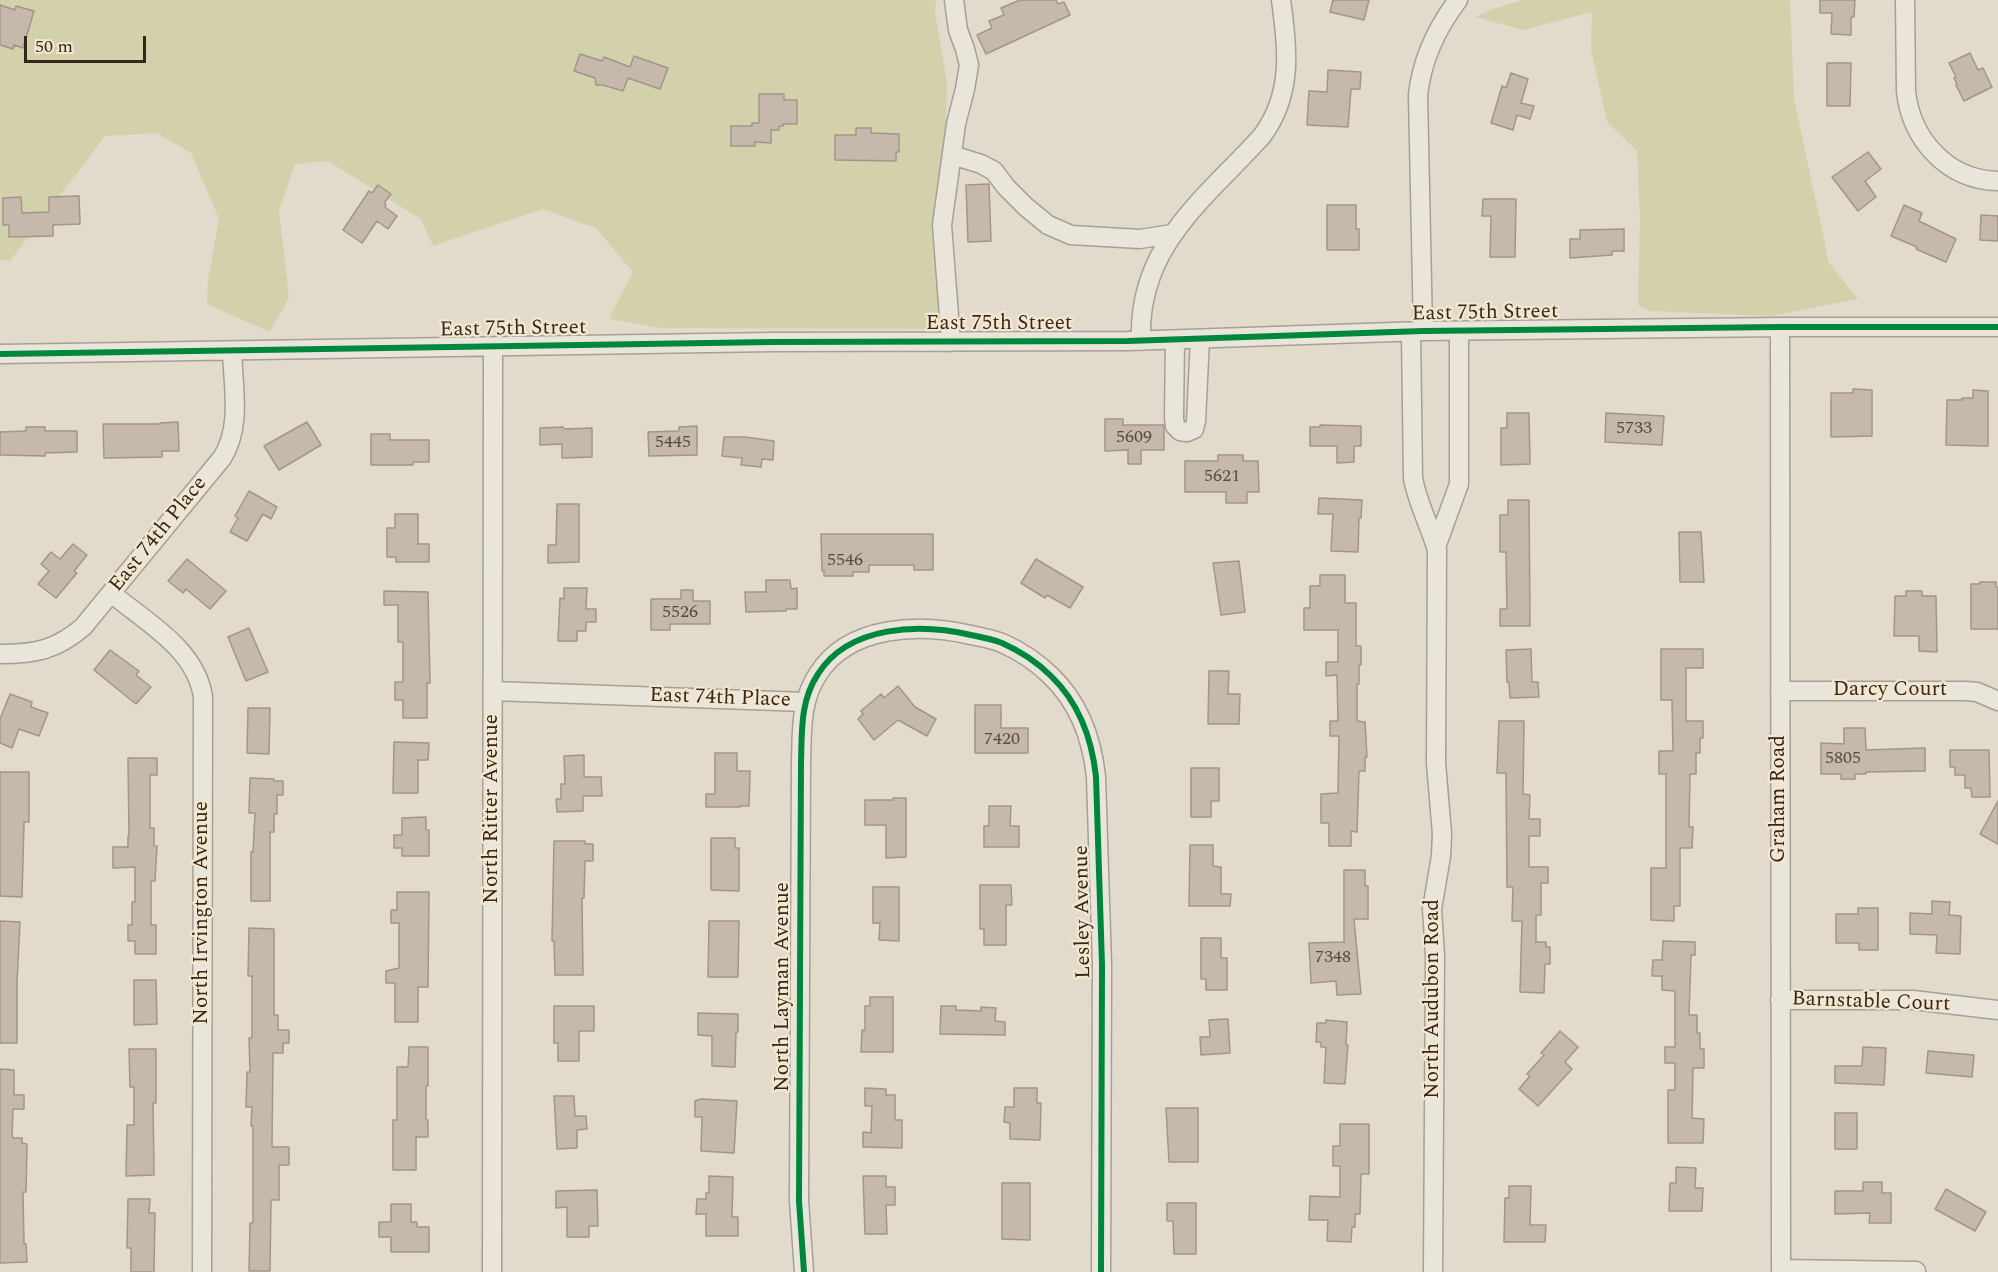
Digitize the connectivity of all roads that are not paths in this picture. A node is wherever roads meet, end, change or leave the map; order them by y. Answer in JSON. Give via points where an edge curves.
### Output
{"nodes":[{"id":1,"x":954,"y":0,"type":"edge"},
{"id":2,"x":1281,"y":0,"type":"edge"},
{"id":3,"x":1458,"y":0,"type":"edge"},
{"id":4,"x":1905,"y":0,"type":"edge"},
{"id":5,"x":952,"y":155,"type":"junction"},
{"id":6,"x":1998,"y":181,"type":"edge"},
{"id":7,"x":1172,"y":234,"type":"junction"},
{"id":8,"x":1780,"y":327,"type":"junction"},
{"id":9,"x":1998,"y":327,"type":"edge"},
{"id":10,"x":1459,"y":331,"type":"junction"},
{"id":11,"x":1417,"y":332,"type":"junction"},
{"id":12,"x":1200,"y":339,"type":"junction"},
{"id":13,"x":1175,"y":340,"type":"junction"},
{"id":14,"x":1141,"y":341,"type":"junction"},
{"id":15,"x":951,"y":342,"type":"junction"},
{"id":16,"x":494,"y":347,"type":"junction"},
{"id":17,"x":232,"y":351,"type":"junction"},
{"id":18,"x":0,"y":354,"type":"edge"},
{"id":19,"x":1436,"y":547,"type":"junction"},
{"id":20,"x":111,"y":593,"type":"junction"},
{"id":21,"x":950,"y":631,"type":"joint"},
{"id":22,"x":0,"y":654,"type":"edge"},
{"id":23,"x":493,"y":692,"type":"junction"},
{"id":24,"x":1780,"y":692,"type":"junction"},
{"id":25,"x":1998,"y":701,"type":"edge"},
{"id":26,"x":805,"y":702,"type":"junction"},
{"id":27,"x":1780,"y":1000,"type":"junction"},
{"id":28,"x":1998,"y":1010,"type":"edge"},
{"id":29,"x":1781,"y":1271,"type":"edge"},
{"id":30,"x":1916,"y":1271,"type":"edge"},
{"id":31,"x":202,"y":1272,"type":"edge"},
{"id":32,"x":492,"y":1272,"type":"edge"},
{"id":33,"x":804,"y":1272,"type":"edge"},
{"id":34,"x":1101,"y":1272,"type":"edge"},
{"id":35,"x":1433,"y":1272,"type":"edge"}],
"edges":[{"from":1,"to":5,"type":"street","via":[[969,65]]},
{"from":2,"to":7,"type":"street","via":[[1287,45],[1280,105],[1262,136]]},
{"from":3,"to":11,"type":"street","name":"North Audubon Road","via":[[1431,43],[1418,95]]},
{"from":4,"to":6,"type":"street","via":[[1906,91],[1915,127],[1932,152],[1949,166],[1976,179]]},
{"from":5,"to":7,"type":"street","via":[[994,171],[1026,207],[1048,225],[1071,235],[1140,239]]},
{"from":5,"to":15,"type":"street","via":[[942,225]]},
{"from":7,"to":14,"type":"street","via":[[1148,283]]},
{"from":8,"to":9,"type":"street","name":"East 75th Street"},
{"from":8,"to":10,"type":"street","name":"East 75th Street"},
{"from":8,"to":24,"type":"street","name":"Graham Road"},
{"from":10,"to":11,"type":"street","name":"East 75th Street"},
{"from":10,"to":19,"type":"street","name":"North Audubon Road","via":[[1459,484]]},
{"from":11,"to":12,"type":"street","name":"East 75th Street"},
{"from":11,"to":19,"type":"street","name":"North Audubon Road","via":[[1413,478]]},
{"from":12,"to":13,"type":"street","name":"East 75th Street"},
{"from":12,"to":13,"type":"street","via":[[1196,421],[1194,429],[1187,432],[1175,426]]},
{"from":13,"to":14,"type":"street","name":"East 75th Street"},
{"from":14,"to":15,"type":"street","name":"East 75th Street"},
{"from":15,"to":16,"type":"street","name":"East 75th Street"},
{"from":16,"to":17,"type":"street","name":"East 75th Street"},
{"from":16,"to":23,"type":"street","name":"North Ritter Avenue"},
{"from":17,"to":18,"type":"street","name":"East 75th Street"},
{"from":17,"to":20,"type":"street","name":"East 74th Place","via":[[234,424],[227,450]]},
{"from":19,"to":35,"type":"street","name":"North Audubon Road","via":[[1436,763],[1442,856],[1432,909]]},
{"from":20,"to":22,"type":"street","name":"East 74th Place","via":[[83,627],[64,641],[35,653]]},
{"from":20,"to":31,"type":"street","name":"North Irvington Avenue","via":[[179,648],[194,666],[203,697]]},
{"from":21,"to":26,"type":"street","name":"East 74th Place","via":[[898,630],[862,638],[828,661]]},
{"from":21,"to":34,"type":"street","name":"Lesley Avenue","via":[[1002,644],[1035,662],[1071,700],[1092,748],[1102,955]]},
{"from":23,"to":26,"type":"street","name":"East 74th Place"},
{"from":23,"to":32,"type":"street","name":"North Ritter Avenue"},
{"from":24,"to":25,"type":"street","name":"Darcy Court","via":[[1966,691]]},
{"from":24,"to":27,"type":"street","name":"Graham Road"},
{"from":26,"to":33,"type":"street","name":"North Layman Avenue","via":[[801,774],[799,1189]]},
{"from":27,"to":28,"type":"street","name":"Barnstable Court","via":[[1913,1000]]},
{"from":27,"to":29,"type":"street","name":"Graham Road"},
{"from":29,"to":30,"type":"street"}]}
